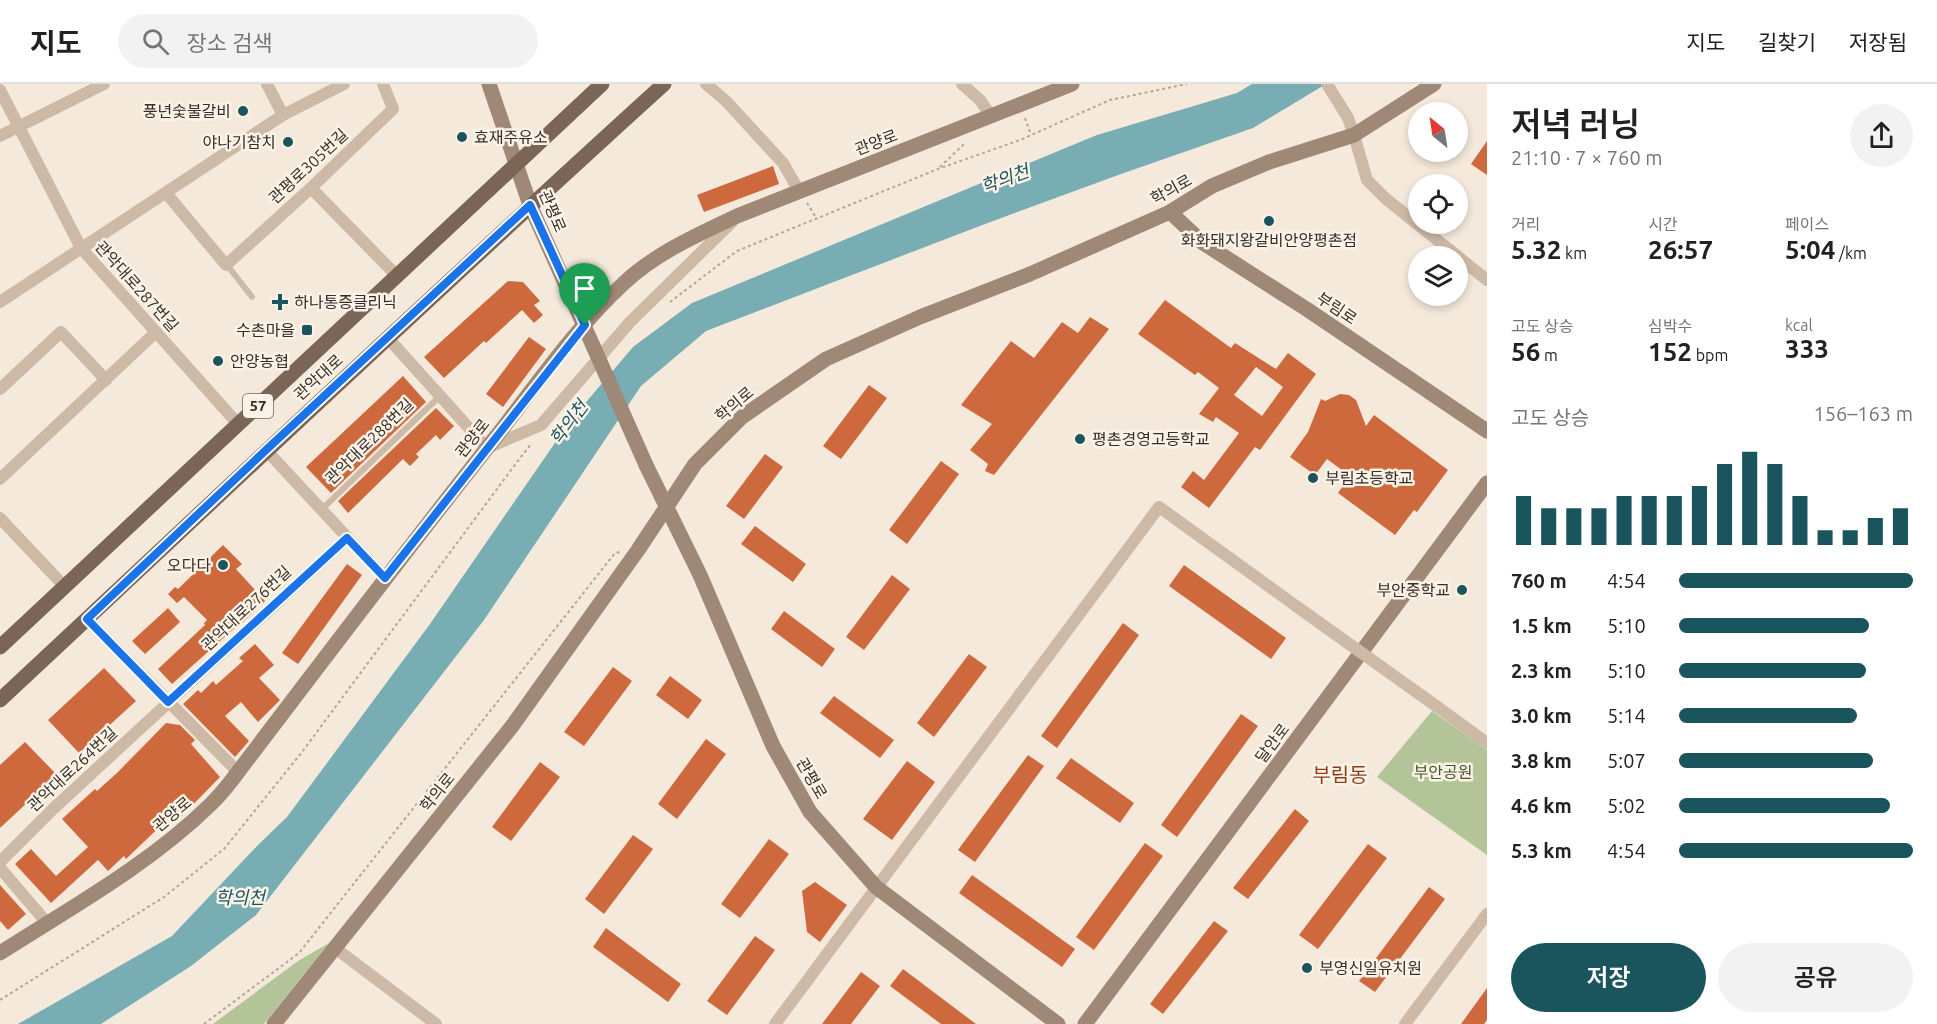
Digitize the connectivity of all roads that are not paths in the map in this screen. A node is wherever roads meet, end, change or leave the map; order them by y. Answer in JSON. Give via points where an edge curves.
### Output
{"nodes":[{"id":1,"x":104,"y":84,"type":"edge"},
{"id":2,"x":267,"y":84,"type":"edge"},
{"id":3,"x":344,"y":84,"type":"edge"},
{"id":4,"x":383,"y":84,"type":"edge"},
{"id":5,"x":489,"y":84,"type":"edge"},
{"id":6,"x":602,"y":84,"type":"edge"},
{"id":7,"x":664,"y":84,"type":"edge"},
{"id":8,"x":706,"y":84,"type":"edge"},
{"id":9,"x":1072,"y":84,"type":"edge"},
{"id":10,"x":1326,"y":84,"type":"edge"},
{"id":11,"x":1434,"y":84,"type":"edge"},
{"id":12,"x":967,"y":85,"type":"edge"},
{"id":13,"x":0,"y":90,"type":"edge"},
{"id":14,"x":283,"y":115,"type":"junction"},
{"id":15,"x":991,"y":116,"type":"junction"},
{"id":16,"x":18,"y":127,"type":"junction"},
{"id":17,"x":1354,"y":135,"type":"junction"},
{"id":18,"x":0,"y":136,"type":"edge"},
{"id":19,"x":516,"y":165,"type":"junction"},
{"id":20,"x":311,"y":188,"type":"junction"},
{"id":21,"x":799,"y":191,"type":"junction"},
{"id":22,"x":166,"y":193,"type":"junction"},
{"id":23,"x":530,"y":205,"type":"junction"},
{"id":24,"x":1170,"y":212,"type":"junction"},
{"id":25,"x":737,"y":216,"type":"junction"},
{"id":26,"x":81,"y":248,"type":"junction"},
{"id":27,"x":226,"y":265,"type":"junction"},
{"id":28,"x":397,"y":276,"type":"junction"},
{"id":29,"x":1487,"y":279,"type":"edge"},
{"id":30,"x":252,"y":297,"type":"dead end"},
{"id":31,"x":0,"y":302,"type":"edge"},
{"id":32,"x":585,"y":325,"type":"junction"},
{"id":33,"x":156,"y":332,"type":"junction"},
{"id":34,"x":388,"y":338,"type":"junction"},
{"id":35,"x":106,"y":381,"type":"junction"},
{"id":36,"x":0,"y":389,"type":"edge"},
{"id":37,"x":440,"y":396,"type":"junction"},
{"id":38,"x":238,"y":424,"type":"junction"},
{"id":39,"x":1487,"y":431,"type":"edge"},
{"id":40,"x":487,"y":448,"type":"junction"},
{"id":41,"x":266,"y":450,"type":"junction"},
{"id":42,"x":0,"y":479,"type":"edge"},
{"id":43,"x":1487,"y":483,"type":"edge"},
{"id":44,"x":666,"y":508,"type":"junction"},
{"id":45,"x":321,"y":510,"type":"junction"},
{"id":46,"x":0,"y":518,"type":"edge"},
{"id":47,"x":347,"y":538,"type":"junction"},
{"id":48,"x":385,"y":578,"type":"junction"},
{"id":49,"x":65,"y":587,"type":"junction"},
{"id":50,"x":87,"y":619,"type":"junction"},
{"id":51,"x":0,"y":647,"type":"edge"},
{"id":52,"x":0,"y":700,"type":"edge"},
{"id":53,"x":168,"y":702,"type":"junction"},
{"id":54,"x":1487,"y":743,"type":"edge"},
{"id":55,"x":238,"y":772,"type":"junction"},
{"id":56,"x":0,"y":862,"type":"edge"},
{"id":57,"x":0,"y":868,"type":"edge"},
{"id":58,"x":876,"y":887,"type":"junction"},
{"id":59,"x":1487,"y":914,"type":"edge"},
{"id":60,"x":47,"y":923,"type":"junction"},
{"id":61,"x":335,"y":948,"type":"junction"},
{"id":62,"x":0,"y":953,"type":"edge"},
{"id":63,"x":274,"y":1024,"type":"edge"},
{"id":64,"x":436,"y":1024,"type":"edge"},
{"id":65,"x":775,"y":1024,"type":"edge"},
{"id":66,"x":1058,"y":1024,"type":"edge"},
{"id":67,"x":1085,"y":1024,"type":"edge"},
{"id":68,"x":1405,"y":1024,"type":"edge"}],
"edges":[{"from":1,"to":16,"type":"street"},
{"from":2,"to":14,"type":"street"},
{"from":3,"to":14,"type":"street"},
{"from":4,"to":20,"type":"street","name":"관평로305번길","via":[[393,109]]},
{"from":5,"to":19,"type":"street","name":"관평로"},
{"from":6,"to":19,"type":"main road","name":"관악대로","number":"57"},
{"from":7,"to":23,"type":"main road","name":"관악대로","number":"57"},
{"from":8,"to":21,"type":"street","via":[[783,163]]},
{"from":9,"to":15,"type":"street","name":"관양로"},
{"from":10,"to":17,"type":"street"},
{"from":11,"to":17,"type":"street","name":"학의로"},
{"from":12,"to":15,"type":"street"},
{"from":13,"to":16,"type":"street","name":"관악대로287번길"},
{"from":14,"to":22,"type":"street"},
{"from":15,"to":21,"type":"street","name":"관양로"},
{"from":16,"to":18,"type":"street"},
{"from":16,"to":26,"type":"street","name":"관악대로287번길"},
{"from":17,"to":24,"type":"street","name":"학의로","via":[[1269,162],[1212,186]]},
{"from":17,"to":29,"type":"street","via":[[1367,180],[1384,198]]},
{"from":19,"to":23,"type":"street","name":"관평로"},
{"from":19,"to":28,"type":"main road","name":"관악대로","number":"57"},
{"from":20,"to":27,"type":"street","name":"관평로305번길"},
{"from":20,"to":28,"type":"street"},
{"from":21,"to":25,"type":"street","name":"관양로"},
{"from":22,"to":26,"type":"street"},
{"from":22,"to":27,"type":"street"},
{"from":23,"to":32,"type":"street","name":"관평로"},
{"from":23,"to":34,"type":"main road","name":"관악대로","number":"57"},
{"from":24,"to":39,"type":"street","name":"부림로","via":[[1203,243]]},
{"from":24,"to":44,"type":"street","name":"학의로","via":[[826,359],[742,417],[695,464]]},
{"from":25,"to":32,"type":"street","name":"관양로","via":[[658,256],[624,283]]},
{"from":25,"to":40,"type":"street","via":[[630,322],[541,426]]},
{"from":26,"to":31,"type":"street"},
{"from":26,"to":33,"type":"street","name":"관악대로287번길"},
{"from":27,"to":30,"type":"lane"},
{"from":28,"to":38,"type":"main road","name":"관악대로","number":"57"},
{"from":32,"to":40,"type":"street","name":"관양로"},
{"from":32,"to":44,"type":"street","name":"관평로","bridge":true},
{"from":33,"to":35,"type":"street"},
{"from":33,"to":38,"type":"street","name":"관악대로287번길"},
{"from":34,"to":37,"type":"street"},
{"from":34,"to":41,"type":"main road","name":"관악대로","number":"57"},
{"from":35,"to":36,"type":"street","via":[[61,332]]},
{"from":35,"to":42,"type":"street"},
{"from":37,"to":40,"type":"street"},
{"from":37,"to":45,"type":"lane","name":"관악대로288번길"},
{"from":38,"to":49,"type":"main road","name":"관악대로","number":"57"},
{"from":40,"to":48,"type":"street","name":"관양로"},
{"from":41,"to":45,"type":"street","name":"관악대로288번길"},
{"from":41,"to":50,"type":"main road","name":"관악대로","number":"57"},
{"from":43,"to":67,"type":"street","name":"달안로"},
{"from":44,"to":58,"type":"street","name":"관평로","via":[[700,575],[773,746],[810,812]]},
{"from":44,"to":61,"type":"street","name":"학의로","via":[[513,725]]},
{"from":45,"to":47,"type":"street","name":"관악대로288번길"},
{"from":46,"to":49,"type":"street"},
{"from":47,"to":48,"type":"street","name":"관악대로288번길"},
{"from":47,"to":53,"type":"street","name":"관악대로276번길"},
{"from":48,"to":55,"type":"street","name":"관양로"},
{"from":49,"to":51,"type":"main road","name":"관악대로","number":"57"},
{"from":50,"to":52,"type":"main road","name":"관악대로","number":"57"},
{"from":50,"to":53,"type":"street"},
{"from":53,"to":55,"type":"street"},
{"from":53,"to":56,"type":"street","name":"관악대로264번길"},
{"from":54,"to":58,"type":"street","bridge":true,"via":[[1159,507]]},
{"from":55,"to":60,"type":"street","name":"관양로","via":[[178,834]]},
{"from":57,"to":60,"type":"street"},
{"from":58,"to":65,"type":"street"},
{"from":58,"to":66,"type":"street","name":"관평로"},
{"from":59,"to":68,"type":"street"},
{"from":60,"to":62,"type":"street","name":"관양로"},
{"from":61,"to":63,"type":"street","name":"학의로"},
{"from":61,"to":64,"type":"street"}]}
